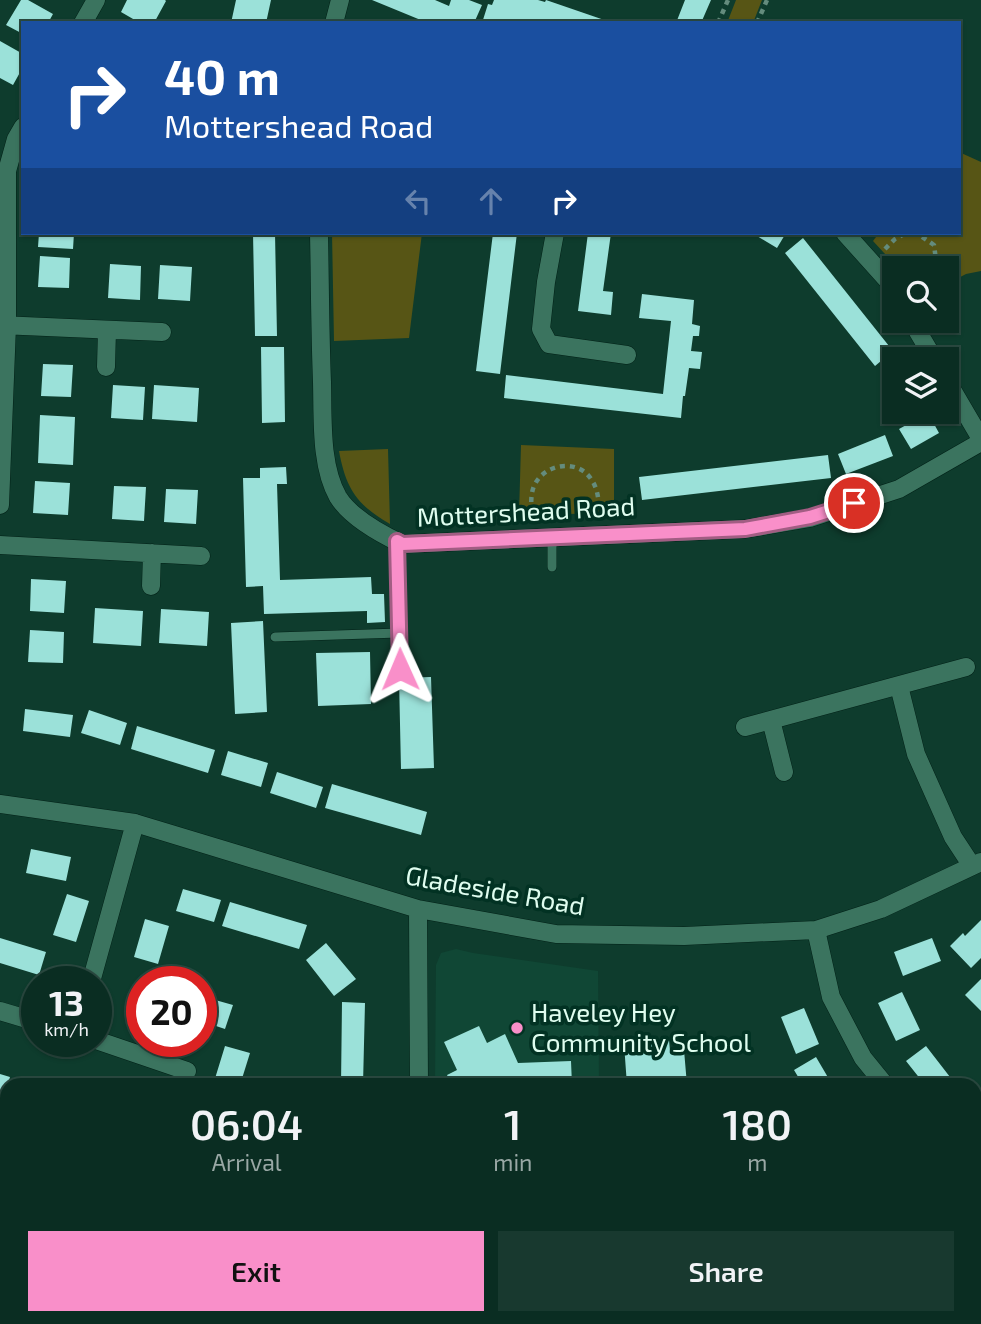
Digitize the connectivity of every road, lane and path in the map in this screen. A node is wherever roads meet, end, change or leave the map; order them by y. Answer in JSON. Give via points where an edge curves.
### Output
{"nodes":[{"id":1,"x":96,"y":0,"type":"edge"},
{"id":2,"x":340,"y":0,"type":"edge"},
{"id":3,"x":728,"y":0,"type":"edge"},
{"id":4,"x":767,"y":0,"type":"edge"},
{"id":5,"x":84,"y":21,"type":"edge"},
{"id":6,"x":335,"y":21,"type":"edge"},
{"id":7,"x":719,"y":21,"type":"edge"},
{"id":8,"x":759,"y":21,"type":"edge"},
{"id":9,"x":21,"y":130,"type":"edge"},
{"id":10,"x":319,"y":235,"type":"edge"},
{"id":11,"x":555,"y":235,"type":"edge"},
{"id":12,"x":847,"y":235,"type":"edge"},
{"id":13,"x":902,"y":235,"type":"edge"},
{"id":14,"x":919,"y":235,"type":"edge"},
{"id":15,"x":935,"y":256,"type":"edge"},
{"id":16,"x":872,"y":262,"type":"junction"},
{"id":17,"x":882,"y":274,"type":"edge"},
{"id":18,"x":3,"y":326,"type":"edge"},
{"id":19,"x":107,"y":330,"type":"junction"},
{"id":20,"x":162,"y":332,"type":"dead end"},
{"id":21,"x":627,"y":355,"type":"dead end"},
{"id":22,"x":106,"y":367,"type":"dead end"},
{"id":23,"x":959,"y":402,"type":"edge"},
{"id":24,"x":981,"y":440,"type":"edge"},
{"id":25,"x":0,"y":505,"type":"edge"},
{"id":26,"x":600,"y":535,"type":"junction"},
{"id":27,"x":552,"y":537,"type":"junction"},
{"id":28,"x":533,"y":538,"type":"junction"},
{"id":29,"x":397,"y":541,"type":"junction"},
{"id":30,"x":0,"y":545,"type":"edge"},
{"id":31,"x":152,"y":553,"type":"junction"},
{"id":32,"x":201,"y":556,"type":"dead end"},
{"id":33,"x":552,"y":566,"type":"dead end"},
{"id":34,"x":151,"y":586,"type":"dead end"},
{"id":35,"x":399,"y":633,"type":"junction"},
{"id":36,"x":275,"y":637,"type":"dead end"},
{"id":37,"x":966,"y":667,"type":"dead end"},
{"id":38,"x":400,"y":669,"type":"dead end"},
{"id":39,"x":899,"y":686,"type":"junction"},
{"id":40,"x":771,"y":720,"type":"junction"},
{"id":41,"x":745,"y":727,"type":"dead end"},
{"id":42,"x":784,"y":772,"type":"dead end"},
{"id":43,"x":0,"y":804,"type":"edge"},
{"id":44,"x":135,"y":823,"type":"junction"},
{"id":45,"x":977,"y":864,"type":"edge"},
{"id":46,"x":418,"y":909,"type":"junction"},
{"id":47,"x":816,"y":930,"type":"junction"},
{"id":48,"x":95,"y":966,"type":"edge"},
{"id":49,"x":0,"y":1010,"type":"edge"},
{"id":50,"x":21,"y":1017,"type":"edge"},
{"id":51,"x":112,"y":1045,"type":"edge"},
{"id":52,"x":187,"y":1071,"type":"dead end"},
{"id":53,"x":419,"y":1078,"type":"edge"},
{"id":54,"x":879,"y":1078,"type":"edge"}],
"edges":[{"from":1,"to":5,"type":"street"},
{"from":2,"to":6,"type":"street"},
{"from":3,"to":7,"type":"path"},
{"from":4,"to":8,"type":"path"},
{"from":9,"to":18,"type":"street","via":[[6,171]]},
{"from":10,"to":29,"type":"street","name":"Mottershead Road","via":[[328,475],[340,500],[361,520]]},
{"from":11,"to":21,"type":"street","via":[[541,329],[549,344]]},
{"from":12,"to":16,"type":"street"},
{"from":13,"to":16,"type":"path"},
{"from":14,"to":15,"type":"path","via":[[934,245]]},
{"from":16,"to":17,"type":"street"},
{"from":18,"to":19,"type":"street"},
{"from":18,"to":25,"type":"street"},
{"from":19,"to":20,"type":"street"},
{"from":19,"to":22,"type":"street"},
{"from":23,"to":24,"type":"street"},
{"from":24,"to":26,"type":"street","name":"Mottershead Road","via":[[899,489],[810,517],[745,529]]},
{"from":26,"to":27,"type":"street","name":"Mottershead Road"},
{"from":26,"to":28,"type":"path","via":[[598,495],[591,478],[578,468],[562,465],[545,472],[535,484]]},
{"from":27,"to":28,"type":"street","name":"Mottershead Road"},
{"from":27,"to":33,"type":"lane"},
{"from":28,"to":29,"type":"street","name":"Mottershead Road"},
{"from":29,"to":35,"type":"lane"},
{"from":30,"to":31,"type":"street"},
{"from":31,"to":32,"type":"street"},
{"from":31,"to":34,"type":"street"},
{"from":35,"to":36,"type":"lane"},
{"from":35,"to":38,"type":"lane"},
{"from":37,"to":39,"type":"street"},
{"from":39,"to":40,"type":"street"},
{"from":39,"to":45,"type":"street","via":[[916,754],[953,837]]},
{"from":40,"to":41,"type":"street"},
{"from":40,"to":42,"type":"street"},
{"from":43,"to":44,"type":"street","name":"Gladeside Road"},
{"from":44,"to":46,"type":"street","name":"Gladeside Road"},
{"from":44,"to":48,"type":"street"},
{"from":45,"to":47,"type":"street","name":"Gladeside Road","via":[[881,909]]},
{"from":46,"to":47,"type":"street","name":"Gladeside Road","via":[[556,934],[684,936]]},
{"from":46,"to":53,"type":"street"},
{"from":47,"to":54,"type":"street","via":[[831,997]]},
{"from":49,"to":50,"type":"street"},
{"from":51,"to":52,"type":"street"}]}
